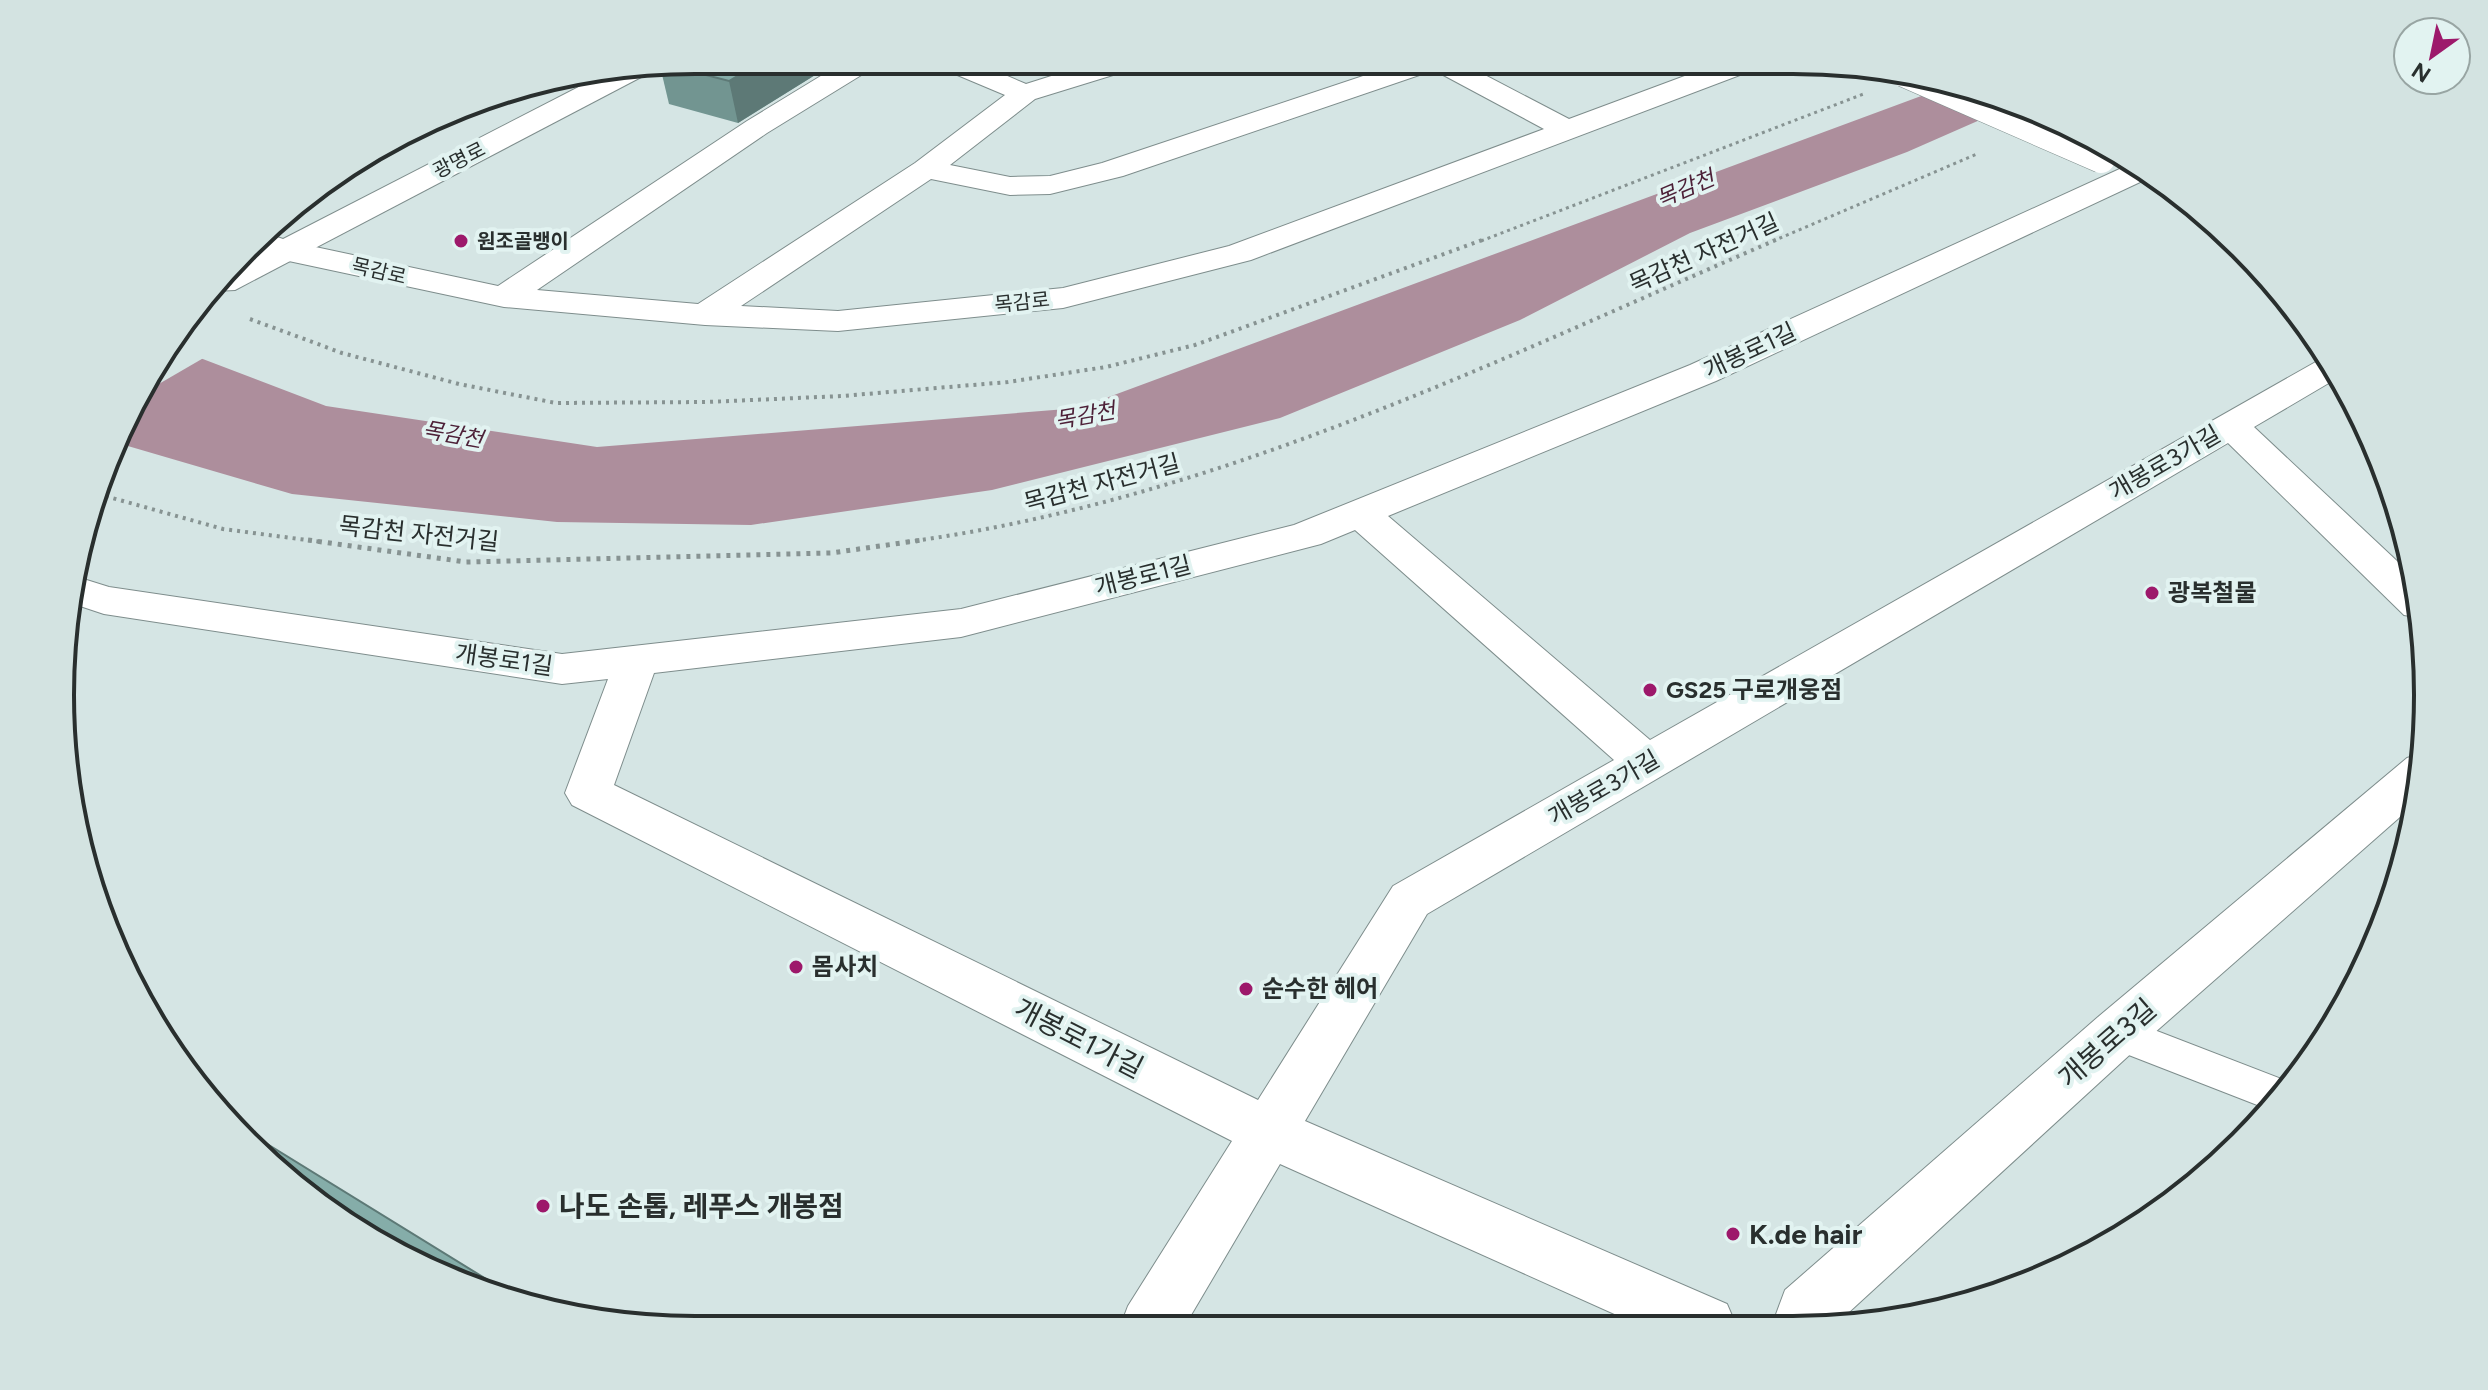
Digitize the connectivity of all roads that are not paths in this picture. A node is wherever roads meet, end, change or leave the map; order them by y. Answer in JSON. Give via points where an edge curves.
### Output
{"nodes":[{"id":1,"x":843,"y":74,"type":"edge"},
{"id":2,"x":980,"y":74,"type":"edge"},
{"id":3,"x":1087,"y":74,"type":"edge"},
{"id":4,"x":1397,"y":74,"type":"edge"},
{"id":5,"x":1461,"y":74,"type":"edge"},
{"id":6,"x":1716,"y":74,"type":"edge"},
{"id":7,"x":615,"y":79,"type":"edge"},
{"id":8,"x":1025,"y":93,"type":"junction"},
{"id":9,"x":1962,"y":97,"type":"edge"},
{"id":10,"x":1566,"y":129,"type":"junction"},
{"id":11,"x":2105,"y":158,"type":"edge"},
{"id":12,"x":926,"y":169,"type":"junction"},
{"id":13,"x":2123,"y":169,"type":"edge"},
{"id":14,"x":255,"y":261,"type":"edge"},
{"id":15,"x":504,"y":297,"type":"junction"},
{"id":16,"x":705,"y":315,"type":"junction"},
{"id":17,"x":2323,"y":372,"type":"edge"},
{"id":18,"x":2231,"y":425,"type":"junction"},
{"id":19,"x":1360,"y":513,"type":"junction"},
{"id":20,"x":83,"y":592,"type":"edge"},
{"id":21,"x":2405,"y":592,"type":"edge"},
{"id":22,"x":637,"y":660,"type":"junction"},
{"id":23,"x":1647,"y":763,"type":"junction"},
{"id":24,"x":2408,"y":783,"type":"edge"},
{"id":25,"x":2117,"y":1033,"type":"junction"},
{"id":26,"x":2270,"y":1092,"type":"edge"},
{"id":27,"x":1269,"y":1132,"type":"junction"},
{"id":28,"x":1157,"y":1316,"type":"edge"},
{"id":29,"x":1686,"y":1316,"type":"edge"},
{"id":30,"x":1805,"y":1316,"type":"edge"}],
"edges":[{"from":1,"to":15,"type":"street"},
{"from":2,"to":8,"type":"street"},
{"from":3,"to":8,"type":"street"},
{"from":4,"to":12,"type":"street","via":[[1112,170],[1050,185],[1010,186]]},
{"from":5,"to":10,"type":"street"},
{"from":6,"to":10,"type":"street","name":"목감로"},
{"from":7,"to":14,"type":"street","name":"광명로"},
{"from":8,"to":12,"type":"street"},
{"from":9,"to":11,"type":"street","bridge":true},
{"from":10,"to":16,"type":"street","name":"목감로","via":[[1240,253],[1063,298],[838,321]]},
{"from":12,"to":16,"type":"street"},
{"from":13,"to":19,"type":"street","name":"개봉로1길","via":[[1703,373]]},
{"from":14,"to":15,"type":"street","name":"목감로"},
{"from":15,"to":16,"type":"street","name":"목감로"},
{"from":17,"to":18,"type":"street","name":"개봉로3가길"},
{"from":18,"to":21,"type":"street","name":"개봉로3가길"},
{"from":18,"to":23,"type":"street","name":"개봉로3가길"},
{"from":19,"to":22,"type":"street","name":"개봉로1길","via":[[1307,535],[961,623]]},
{"from":19,"to":23,"type":"street"},
{"from":20,"to":22,"type":"street","name":"개봉로1길","via":[[104,600],[562,669]]},
{"from":22,"to":27,"type":"street","name":"개봉로1가길","via":[[588,793]]},
{"from":23,"to":27,"type":"street","name":"개봉로3가길","via":[[1410,900]]},
{"from":24,"to":25,"type":"street","name":"개봉로3길"},
{"from":25,"to":26,"type":"lane"},
{"from":25,"to":30,"type":"street","name":"개봉로3길"},
{"from":27,"to":28,"type":"street","name":"개봉로3가길"},
{"from":27,"to":29,"type":"street","name":"개봉로1가길"}]}
